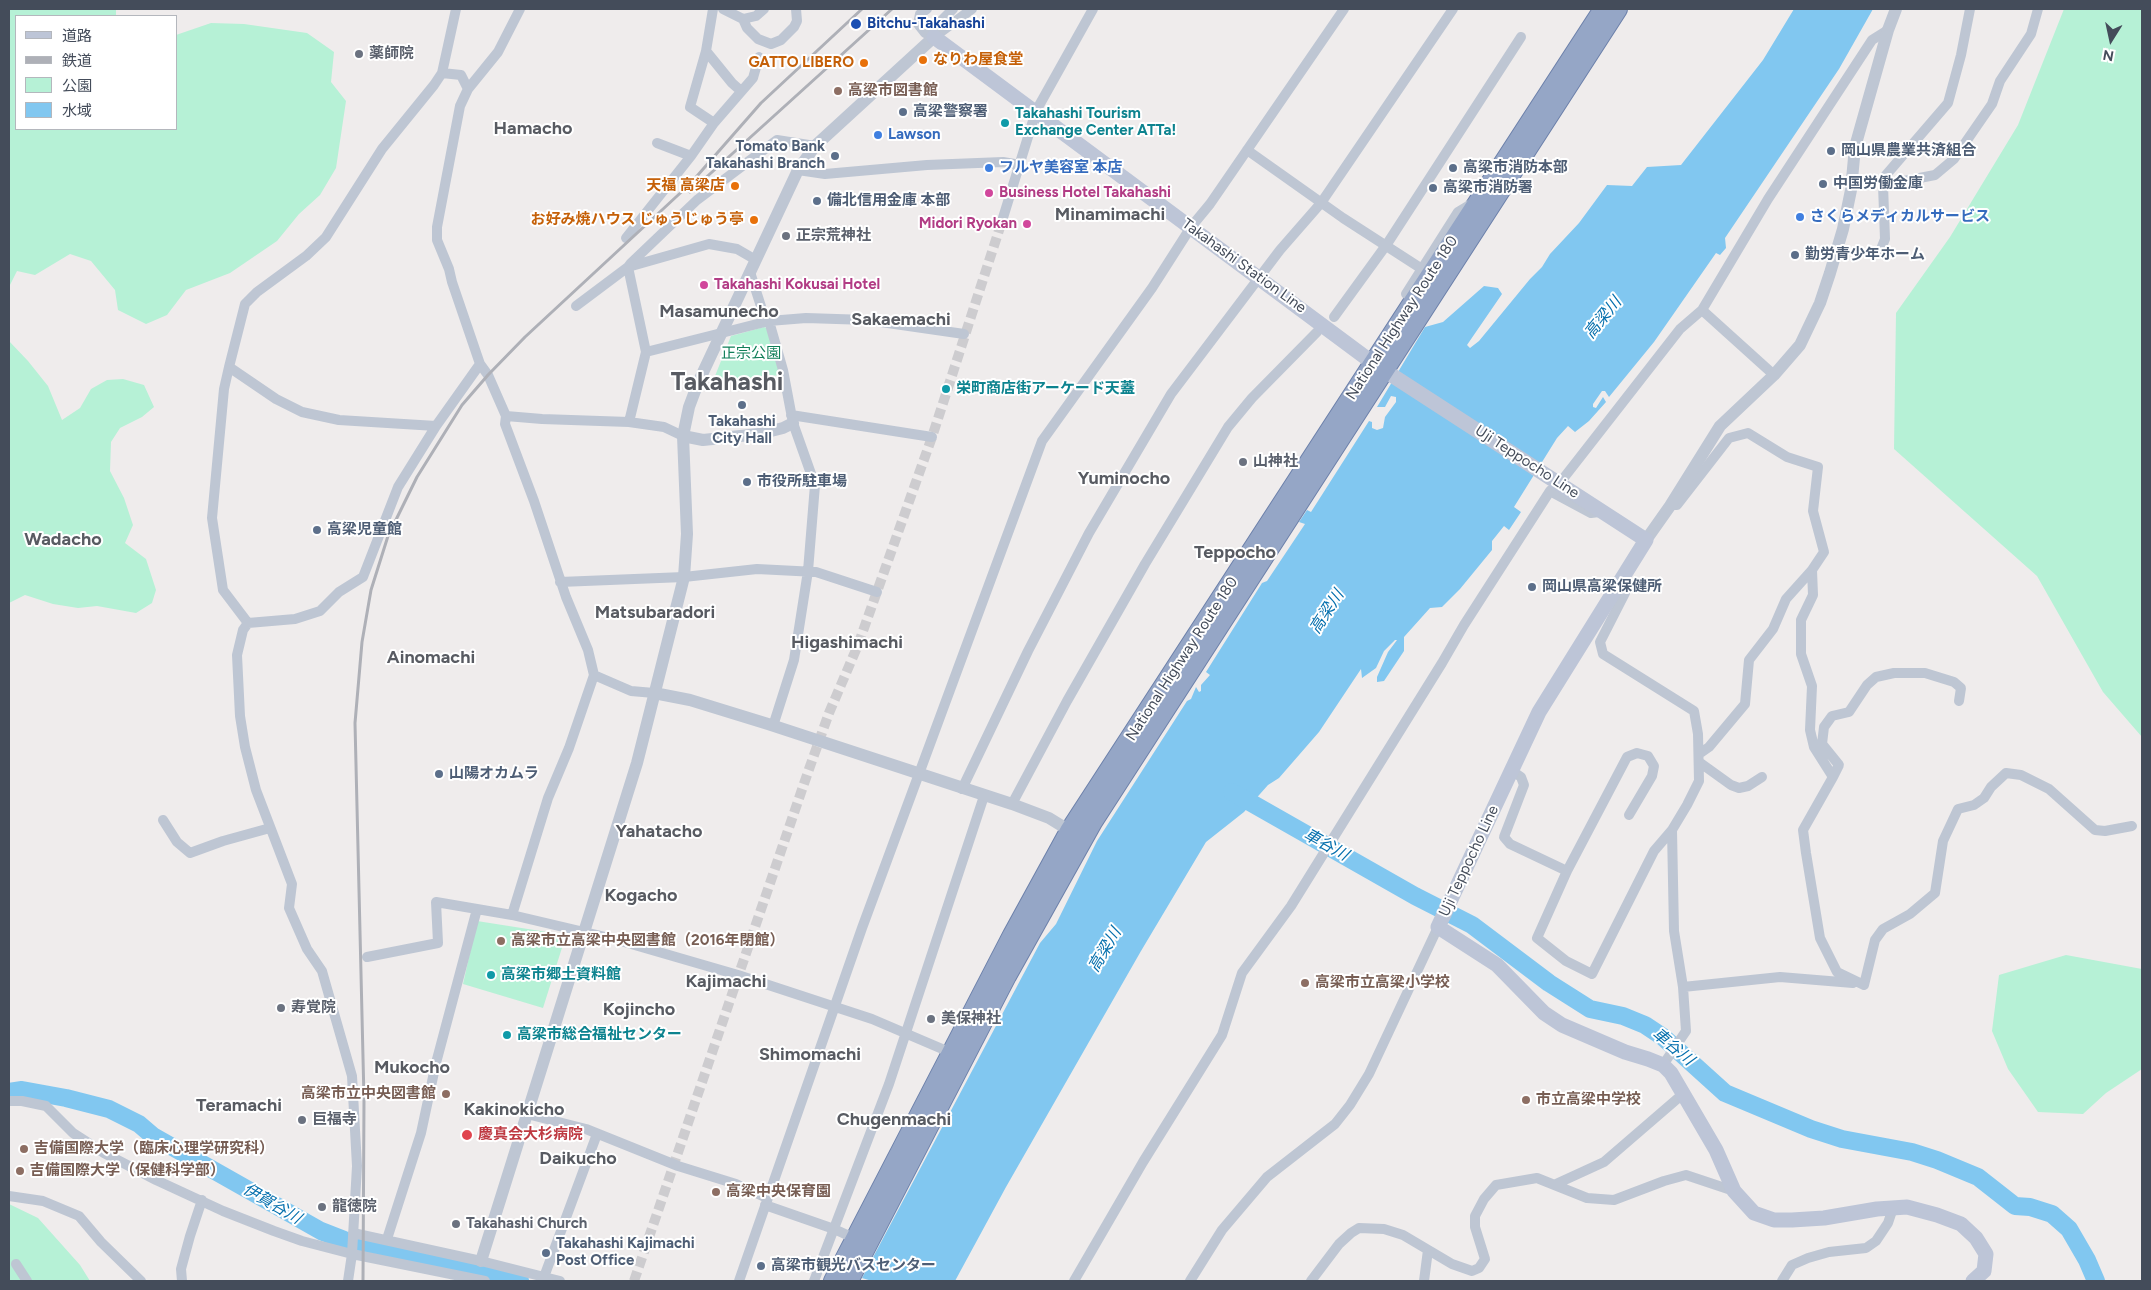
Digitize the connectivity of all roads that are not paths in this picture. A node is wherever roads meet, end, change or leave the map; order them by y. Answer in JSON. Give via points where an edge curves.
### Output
{"nodes":[{"id":1,"x":456,"y":9,"type":"edge"},
{"id":2,"x":520,"y":9,"type":"edge"},
{"id":3,"x":713,"y":9,"type":"edge"},
{"id":4,"x":723,"y":9,"type":"edge"},
{"id":5,"x":764,"y":9,"type":"edge"},
{"id":6,"x":796,"y":9,"type":"edge"},
{"id":7,"x":927,"y":9,"type":"edge"},
{"id":8,"x":953,"y":9,"type":"edge"},
{"id":9,"x":972,"y":9,"type":"edge"},
{"id":10,"x":1093,"y":9,"type":"edge"},
{"id":11,"x":1344,"y":9,"type":"edge"},
{"id":12,"x":1453,"y":9,"type":"edge"},
{"id":13,"x":1603,"y":9,"type":"edge"},
{"id":14,"x":1618,"y":9,"type":"edge"},
{"id":15,"x":1896,"y":9,"type":"edge"},
{"id":16,"x":1970,"y":9,"type":"edge"},
{"id":17,"x":2038,"y":9,"type":"edge"},
{"id":18,"x":743,"y":19,"type":"junction"},
{"id":19,"x":1888,"y":30,"type":"junction"},
{"id":20,"x":934,"y":37,"type":"junction"},
{"id":21,"x":1522,"y":37,"type":"dead end"},
{"id":22,"x":706,"y":51,"type":"junction"},
{"id":23,"x":759,"y":57,"type":"dead end"},
{"id":24,"x":442,"y":73,"type":"junction"},
{"id":25,"x":468,"y":89,"type":"junction"},
{"id":26,"x":741,"y":91,"type":"junction"},
{"id":27,"x":1036,"y":111,"type":"junction"},
{"id":28,"x":714,"y":123,"type":"junction"},
{"id":29,"x":657,"y":143,"type":"dead end"},
{"id":30,"x":815,"y":146,"type":"junction"},
{"id":31,"x":1247,"y":150,"type":"junction"},
{"id":32,"x":691,"y":156,"type":"junction"},
{"id":33,"x":1020,"y":165,"type":"junction"},
{"id":34,"x":798,"y":170,"type":"junction"},
{"id":35,"x":1883,"y":184,"type":"junction"},
{"id":36,"x":1480,"y":199,"type":"junction"},
{"id":37,"x":1321,"y":203,"type":"junction"},
{"id":38,"x":1002,"y":222,"type":"tunnel mouth"},
{"id":39,"x":1191,"y":227,"type":"junction"},
{"id":40,"x":626,"y":238,"type":"dead end"},
{"id":41,"x":1387,"y":244,"type":"junction"},
{"id":42,"x":1879,"y":254,"type":"dead end"},
{"id":43,"x":756,"y":260,"type":"junction"},
{"id":44,"x":628,"y":267,"type":"junction"},
{"id":45,"x":1422,"y":269,"type":"junction"},
{"id":46,"x":750,"y":272,"type":"junction"},
{"id":47,"x":1259,"y":277,"type":"junction"},
{"id":48,"x":1406,"y":294,"type":"dead end"},
{"id":49,"x":576,"y":306,"type":"dead end"},
{"id":50,"x":1702,"y":310,"type":"junction"},
{"id":51,"x":1334,"y":317,"type":"dead end"},
{"id":52,"x":767,"y":322,"type":"junction"},
{"id":53,"x":1317,"y":332,"type":"dead end"},
{"id":54,"x":964,"y":334,"type":"dead end"},
{"id":55,"x":720,"y":335,"type":"junction"},
{"id":56,"x":646,"y":352,"type":"junction"},
{"id":57,"x":480,"y":364,"type":"junction"},
{"id":58,"x":230,"y":366,"type":"junction"},
{"id":59,"x":1385,"y":370,"type":"junction"},
{"id":60,"x":1774,"y":375,"type":"junction"},
{"id":61,"x":506,"y":416,"type":"junction"},
{"id":62,"x":792,"y":419,"type":"junction"},
{"id":63,"x":629,"y":422,"type":"junction"},
{"id":64,"x":436,"y":426,"type":"junction"},
{"id":65,"x":683,"y":436,"type":"junction"},
{"id":66,"x":932,"y":437,"type":"dead end"},
{"id":67,"x":1555,"y":481,"type":"junction"},
{"id":68,"x":1670,"y":506,"type":"junction"},
{"id":69,"x":1603,"y":512,"type":"junction"},
{"id":70,"x":1646,"y":540,"type":"junction"},
{"id":71,"x":1812,"y":570,"type":"junction"},
{"id":72,"x":808,"y":571,"type":"junction"},
{"id":73,"x":684,"y":577,"type":"junction"},
{"id":74,"x":560,"y":582,"type":"junction"},
{"id":75,"x":1618,"y":585,"type":"junction"},
{"id":76,"x":877,"y":592,"type":"dead end"},
{"id":77,"x":248,"y":623,"type":"junction"},
{"id":78,"x":594,"y":675,"type":"junction"},
{"id":79,"x":654,"y":693,"type":"junction"},
{"id":80,"x":1959,"y":701,"type":"dead end"},
{"id":81,"x":773,"y":726,"type":"junction"},
{"id":82,"x":1699,"y":758,"type":"junction"},
{"id":83,"x":1511,"y":770,"type":"junction"},
{"id":84,"x":918,"y":774,"type":"junction"},
{"id":85,"x":1762,"y":777,"type":"dead end"},
{"id":86,"x":1833,"y":777,"type":"junction"},
{"id":87,"x":962,"y":789,"type":"junction"},
{"id":88,"x":984,"y":796,"type":"junction"},
{"id":89,"x":1012,"y":804,"type":"junction"},
{"id":90,"x":1629,"y":815,"type":"dead end"},
{"id":91,"x":163,"y":820,"type":"dead end"},
{"id":92,"x":2132,"y":826,"type":"dead end"},
{"id":93,"x":270,"y":828,"type":"junction"},
{"id":94,"x":1672,"y":830,"type":"junction"},
{"id":95,"x":1076,"y":835,"type":"junction"},
{"id":96,"x":1567,"y":871,"type":"junction"},
{"id":97,"x":477,"y":909,"type":"junction"},
{"id":98,"x":512,"y":915,"type":"junction"},
{"id":99,"x":1443,"y":918,"type":"junction"},
{"id":100,"x":585,"y":933,"type":"junction"},
{"id":101,"x":367,"y":957,"type":"dead end"},
{"id":102,"x":1864,"y":985,"type":"junction"},
{"id":103,"x":1683,"y":986,"type":"junction"},
{"id":104,"x":834,"y":1006,"type":"junction"},
{"id":105,"x":907,"y":1032,"type":"junction"},
{"id":106,"x":958,"y":1056,"type":"junction"},
{"id":107,"x":1665,"y":1062,"type":"junction"},
{"id":108,"x":1684,"y":1094,"type":"junction"},
{"id":109,"x":9,"y":1101,"type":"edge"},
{"id":110,"x":526,"y":1114,"type":"junction"},
{"id":111,"x":597,"y":1134,"type":"junction"},
{"id":112,"x":1556,"y":1184,"type":"junction"},
{"id":113,"x":1734,"y":1191,"type":"junction"},
{"id":114,"x":9,"y":1196,"type":"edge"},
{"id":115,"x":202,"y":1200,"type":"junction"},
{"id":116,"x":766,"y":1202,"type":"junction"},
{"id":117,"x":1893,"y":1208,"type":"junction"},
{"id":118,"x":834,"y":1229,"type":"junction"},
{"id":119,"x":354,"y":1234,"type":"junction"},
{"id":120,"x":856,"y":1239,"type":"junction"},
{"id":121,"x":387,"y":1240,"type":"junction"},
{"id":122,"x":1428,"y":1250,"type":"junction"},
{"id":123,"x":352,"y":1254,"type":"junction"},
{"id":124,"x":478,"y":1263,"type":"junction"},
{"id":125,"x":16,"y":1264,"type":"dead end"},
{"id":126,"x":544,"y":1277,"type":"junction"},
{"id":127,"x":470,"y":1278,"type":"edge"},
{"id":128,"x":27,"y":1281,"type":"edge"},
{"id":129,"x":140,"y":1281,"type":"edge"},
{"id":130,"x":182,"y":1281,"type":"edge"},
{"id":131,"x":348,"y":1281,"type":"edge"},
{"id":132,"x":486,"y":1281,"type":"edge"},
{"id":133,"x":560,"y":1281,"type":"edge"},
{"id":134,"x":739,"y":1281,"type":"edge"},
{"id":135,"x":814,"y":1281,"type":"edge"},
{"id":136,"x":833,"y":1281,"type":"edge"},
{"id":137,"x":849,"y":1281,"type":"edge"},
{"id":138,"x":1074,"y":1281,"type":"edge"},
{"id":139,"x":1190,"y":1281,"type":"edge"},
{"id":140,"x":1311,"y":1281,"type":"edge"},
{"id":141,"x":1424,"y":1281,"type":"edge"},
{"id":142,"x":1782,"y":1281,"type":"edge"},
{"id":143,"x":1974,"y":1281,"type":"edge"}],
"edges":[{"from":1,"to":24,"type":"street"},
{"from":2,"to":25,"type":"street","via":[[498,52]]},
{"from":3,"to":22,"type":"street"},
{"from":4,"to":18,"type":"street"},
{"from":5,"to":18,"type":"street","via":[[756,16]]},
{"from":6,"to":18,"type":"street","via":[[794,27],[781,40],[771,44],[758,39]]},
{"from":7,"to":20,"type":"street","via":[[920,14],[918,24],[925,34]]},
{"from":8,"to":20,"type":"street","via":[[938,24]]},
{"from":9,"to":20,"type":"street"},
{"from":10,"to":27,"type":"street"},
{"from":11,"to":31,"type":"street"},
{"from":12,"to":37,"type":"street"},
{"from":13,"to":36,"type":"highway","name":"National Highway Route 180"},
{"from":14,"to":59,"type":"highway","name":"National Highway Route 180"},
{"from":15,"to":19,"type":"street"},
{"from":16,"to":35,"type":"street","via":[[1948,103],[1886,175]]},
{"from":17,"to":35,"type":"street","via":[[2031,34],[2000,81],[1992,104],[1954,158],[1935,175]]},
{"from":19,"to":50,"type":"street","via":[[1872,40],[1768,199]]},
{"from":19,"to":60,"type":"street","via":[[1855,146],[1851,190],[1830,273],[1800,345]]},
{"from":20,"to":27,"type":"main road","name":"Takahashi Station Line"},
{"from":20,"to":30,"type":"street"},
{"from":21,"to":41,"type":"street"},
{"from":22,"to":26,"type":"street"},
{"from":22,"to":28,"type":"street","via":[[690,107]]},
{"from":23,"to":26,"type":"street","via":[[753,78]]},
{"from":24,"to":25,"type":"street","via":[[461,75]]},
{"from":24,"to":58,"type":"street","via":[[382,149],[326,237],[245,304]]},
{"from":25,"to":57,"type":"street","via":[[460,106],[450,153],[437,240]]},
{"from":26,"to":28,"type":"street"},
{"from":27,"to":33,"type":"street"},
{"from":27,"to":39,"type":"main road","name":"Takahashi Station Line"},
{"from":28,"to":32,"type":"street"},
{"from":29,"to":32,"type":"street"},
{"from":30,"to":34,"type":"street"},
{"from":30,"to":44,"type":"street","via":[[776,140],[697,200]]},
{"from":31,"to":37,"type":"street"},
{"from":31,"to":39,"type":"street"},
{"from":32,"to":40,"type":"street"},
{"from":33,"to":34,"type":"street","via":[[1003,162],[927,165],[825,174]]},
{"from":33,"to":38,"type":"street"},
{"from":34,"to":43,"type":"street"},
{"from":35,"to":42,"type":"street","via":[[1885,239]]},
{"from":36,"to":45,"type":"street","via":[[1458,212]]},
{"from":36,"to":59,"type":"highway","name":"National Highway Route 180"},
{"from":37,"to":41,"type":"street"},
{"from":37,"to":47,"type":"street"},
{"from":39,"to":47,"type":"main road","name":"Takahashi Station Line"},
{"from":39,"to":84,"type":"street","via":[[1152,288],[1042,441]]},
{"from":41,"to":45,"type":"street"},
{"from":41,"to":51,"type":"street"},
{"from":43,"to":44,"type":"street","via":[[737,249],[709,244]]},
{"from":43,"to":46,"type":"street"},
{"from":44,"to":49,"type":"street"},
{"from":44,"to":56,"type":"street"},
{"from":45,"to":48,"type":"street"},
{"from":46,"to":52,"type":"street"},
{"from":46,"to":55,"type":"street"},
{"from":47,"to":59,"type":"main road","name":"Takahashi Station Line"},
{"from":47,"to":87,"type":"street","via":[[1170,394],[1089,533]]},
{"from":50,"to":60,"type":"street"},
{"from":50,"to":67,"type":"street","via":[[1680,329]]},
{"from":52,"to":54,"type":"street","via":[[806,318],[867,320]]},
{"from":52,"to":55,"type":"street"},
{"from":52,"to":62,"type":"street","via":[[783,370]]},
{"from":53,"to":89,"type":"street","via":[[1228,427],[1145,564]]},
{"from":55,"to":56,"type":"street"},
{"from":55,"to":65,"type":"street","via":[[698,382]]},
{"from":56,"to":63,"type":"street"},
{"from":57,"to":61,"type":"street"},
{"from":57,"to":64,"type":"street"},
{"from":58,"to":64,"type":"street","via":[[276,400],[302,412],[339,420]]},
{"from":58,"to":77,"type":"street","via":[[224,389],[212,518],[223,590]]},
{"from":59,"to":67,"type":"main road","name":"Uji Teppocho Line"},
{"from":59,"to":95,"type":"highway","name":"National Highway Route 180"},
{"from":60,"to":68,"type":"street","via":[[1720,426]]},
{"from":61,"to":63,"type":"street"},
{"from":61,"to":74,"type":"street","via":[[505,424]]},
{"from":62,"to":65,"type":"street","via":[[759,434],[703,440]]},
{"from":62,"to":66,"type":"street"},
{"from":62,"to":72,"type":"street","via":[[815,485]]},
{"from":63,"to":65,"type":"street","via":[[664,427]]},
{"from":64,"to":77,"type":"street","via":[[398,487],[363,576],[339,592],[320,611],[295,619]]},
{"from":65,"to":73,"type":"street","via":[[687,534]]},
{"from":67,"to":69,"type":"main road","name":"Uji Teppocho Line"},
{"from":68,"to":70,"type":"street"},
{"from":68,"to":71,"type":"street","via":[[1677,504],[1729,438],[1748,433],[1787,457],[1818,467],[1813,511],[1824,552]]},
{"from":69,"to":70,"type":"main road","name":"Uji Teppocho Line"},
{"from":69,"to":138,"type":"street","via":[[1591,513],[1550,491],[1291,906],[1242,973],[1222,1035]]},
{"from":70,"to":75,"type":"main road","name":"Uji Teppocho Line"},
{"from":71,"to":82,"type":"street","via":[[1786,599],[1773,629],[1749,660],[1745,704]]},
{"from":71,"to":86,"type":"street","via":[[1813,595],[1801,620],[1801,654],[1812,686],[1810,730],[1814,747]]},
{"from":72,"to":73,"type":"street","via":[[757,568]]},
{"from":72,"to":76,"type":"street"},
{"from":72,"to":81,"type":"street","via":[[794,660]]},
{"from":73,"to":74,"type":"street"},
{"from":73,"to":79,"type":"street"},
{"from":74,"to":78,"type":"street","via":[[588,650]]},
{"from":75,"to":82,"type":"street","via":[[1625,593],[1600,642],[1602,654],[1694,711]]},
{"from":75,"to":83,"type":"main road","name":"Uji Teppocho Line","via":[[1539,712]]},
{"from":77,"to":93,"type":"street","via":[[243,630],[237,656],[240,716],[256,790]]},
{"from":78,"to":79,"type":"street","via":[[631,692]]},
{"from":78,"to":98,"type":"street","via":[[548,798]]},
{"from":79,"to":81,"type":"street","via":[[690,700]]},
{"from":79,"to":100,"type":"street","via":[[637,763]]},
{"from":80,"to":86,"type":"street","via":[[1961,688],[1954,682],[1925,673],[1894,673],[1876,677],[1849,712],[1832,716],[1824,727],[1822,744],[1839,766]]},
{"from":81,"to":84,"type":"street"},
{"from":82,"to":85,"type":"street","via":[[1739,788]]},
{"from":82,"to":94,"type":"street","via":[[1699,781]]},
{"from":83,"to":96,"type":"street","via":[[1521,777],[1524,785],[1504,837],[1510,844]]},
{"from":83,"to":99,"type":"main road","name":"Uji Teppocho Line"},
{"from":84,"to":87,"type":"street"},
{"from":84,"to":104,"type":"street"},
{"from":86,"to":102,"type":"street","via":[[1803,830],[1811,894],[1820,938],[1837,972]]},
{"from":87,"to":88,"type":"street"},
{"from":88,"to":89,"type":"street"},
{"from":88,"to":105,"type":"street"},
{"from":89,"to":95,"type":"street","via":[[1049,818]]},
{"from":90,"to":96,"type":"street","via":[[1652,776],[1654,766],[1648,756],[1636,753],[1628,756]]},
{"from":91,"to":93,"type":"street","via":[[177,842],[190,853]]},
{"from":92,"to":102,"type":"street","via":[[2095,830],[2049,789],[2021,775],[2006,772],[1984,798],[1974,805],[1958,809],[1943,841],[1935,893],[1910,914],[1883,929],[1876,940]]},
{"from":93,"to":119,"type":"street","via":[[292,884],[289,908],[307,949],[322,971],[352,1076],[358,1166]]},
{"from":94,"to":96,"type":"street","via":[[1654,851],[1592,974],[1566,961],[1537,938]]},
{"from":94,"to":103,"type":"street","via":[[1674,930]]},
{"from":95,"to":106,"type":"highway","name":"National Highway Route 180"},
{"from":97,"to":98,"type":"street"},
{"from":97,"to":101,"type":"street","via":[[436,902],[438,943]]},
{"from":97,"to":121,"type":"street","via":[[420,1133]]},
{"from":98,"to":100,"type":"street"},
{"from":99,"to":107,"type":"main road","name":"Uji Teppocho Line","via":[[1497,965],[1544,1013],[1562,1025],[1586,1037]]},
{"from":99,"to":139,"type":"street","via":[[1369,1074],[1350,1105],[1335,1124],[1268,1176],[1222,1230]]},
{"from":100,"to":104,"type":"street","via":[[728,972]]},
{"from":100,"to":110,"type":"street"},
{"from":102,"to":103,"type":"street","via":[[1780,977]]},
{"from":103,"to":107,"type":"street","via":[[1686,1031]]},
{"from":104,"to":105,"type":"street"},
{"from":104,"to":116,"type":"street"},
{"from":105,"to":106,"type":"street"},
{"from":105,"to":118,"type":"street"},
{"from":106,"to":120,"type":"highway","name":"National Highway Route 180"},
{"from":106,"to":137,"type":"highway","name":"National Highway Route 180"},
{"from":107,"to":108,"type":"main road"},
{"from":108,"to":112,"type":"street","via":[[1604,1162]]},
{"from":108,"to":113,"type":"main road","via":[[1716,1150]]},
{"from":109,"to":115,"type":"street","via":[[46,1106],[73,1133],[104,1153]]},
{"from":110,"to":111,"type":"street"},
{"from":110,"to":124,"type":"street"},
{"from":111,"to":116,"type":"street","via":[[678,1166],[736,1184]]},
{"from":111,"to":126,"type":"street"},
{"from":112,"to":113,"type":"street","via":[[1588,1198],[1614,1200],[1686,1175]]},
{"from":112,"to":122,"type":"street","via":[[1536,1178],[1496,1185],[1475,1216],[1485,1259],[1479,1268],[1472,1271],[1452,1264]]},
{"from":113,"to":117,"type":"main road","via":[[1754,1213],[1774,1220],[1824,1218]]},
{"from":114,"to":129,"type":"street","via":[[43,1201],[79,1216]]},
{"from":115,"to":123,"type":"street","via":[[302,1241]]},
{"from":115,"to":130,"type":"street","via":[[183,1261]]},
{"from":116,"to":118,"type":"street"},
{"from":116,"to":134,"type":"street"},
{"from":117,"to":142,"type":"street","via":[[1876,1241],[1866,1248],[1828,1252],[1808,1258],[1792,1265]]},
{"from":117,"to":143,"type":"main road","via":[[1907,1207],[1961,1224],[1976,1238],[1986,1254],[1984,1271]]},
{"from":118,"to":120,"type":"street"},
{"from":118,"to":135,"type":"street"},
{"from":119,"to":121,"type":"street"},
{"from":119,"to":123,"type":"street"},
{"from":120,"to":136,"type":"highway","name":"National Highway Route 180"},
{"from":121,"to":124,"type":"street"},
{"from":122,"to":140,"type":"street","via":[[1403,1235],[1384,1229],[1359,1228],[1339,1244]]},
{"from":122,"to":141,"type":"street"},
{"from":123,"to":127,"type":"street"},
{"from":123,"to":131,"type":"street"},
{"from":124,"to":126,"type":"street"},
{"from":124,"to":127,"type":"street"},
{"from":125,"to":128,"type":"street"},
{"from":126,"to":133,"type":"street"},
{"from":127,"to":132,"type":"street"}]}
